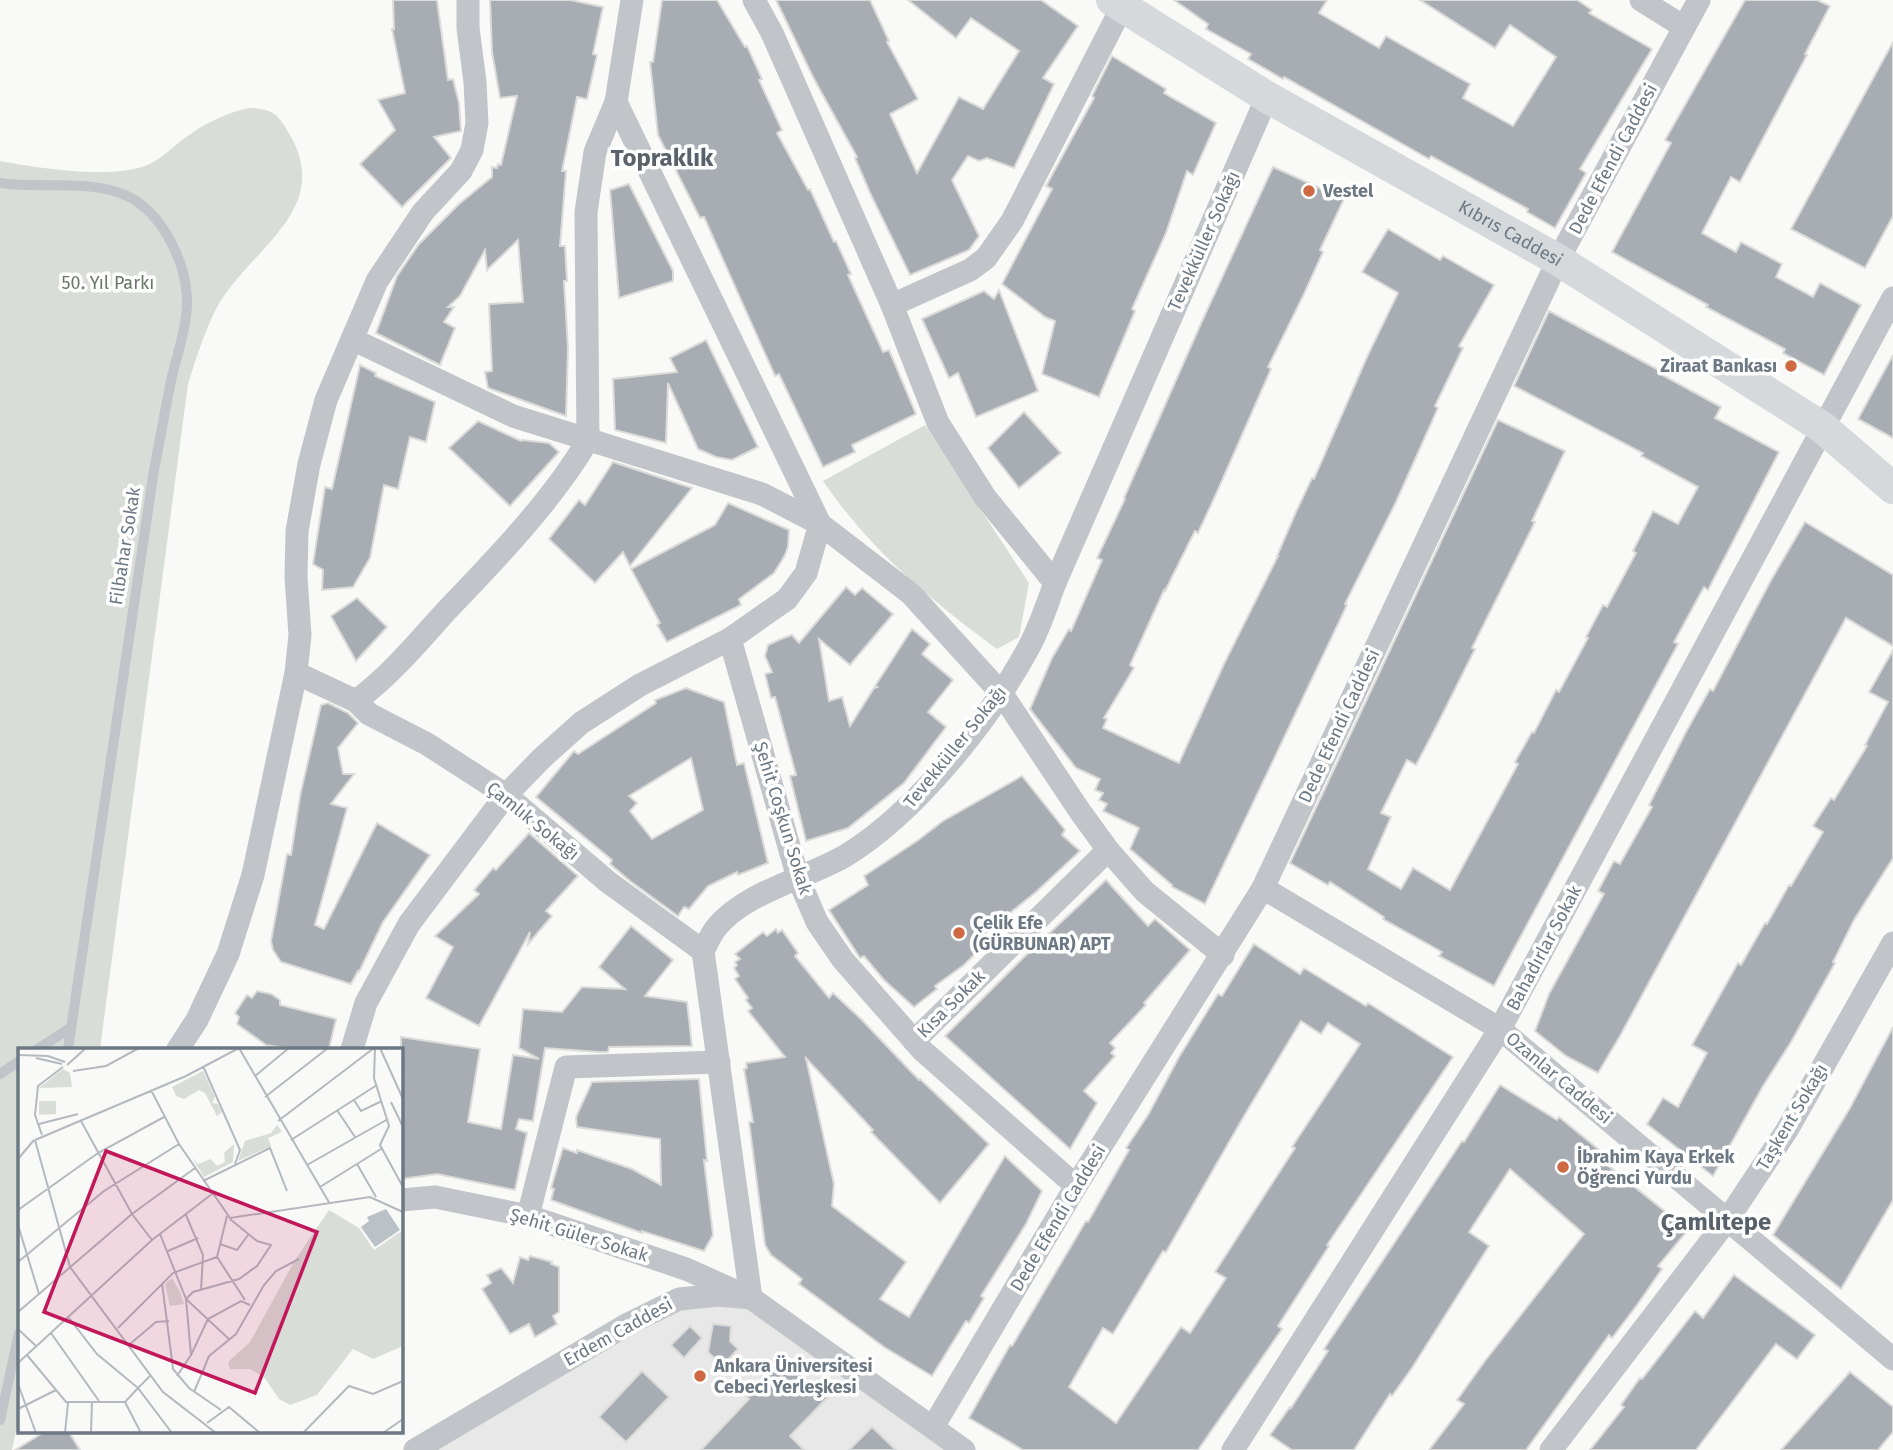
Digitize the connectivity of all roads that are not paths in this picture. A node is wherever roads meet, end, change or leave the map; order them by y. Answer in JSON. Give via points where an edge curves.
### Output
{"nodes":[{"id":1,"x":468,"y":0,"type":"edge"},
{"id":2,"x":632,"y":0,"type":"edge"},
{"id":3,"x":754,"y":0,"type":"edge"},
{"id":4,"x":1641,"y":0,"type":"edge"},
{"id":5,"x":1699,"y":0,"type":"edge"},
{"id":6,"x":1117,"y":3,"type":"edge"},
{"id":7,"x":1684,"y":27,"type":"junction"},
{"id":8,"x":1267,"y":97,"type":"junction"},
{"id":9,"x":616,"y":102,"type":"junction"},
{"id":10,"x":0,"y":183,"type":"edge"},
{"id":11,"x":1558,"y":260,"type":"junction"},
{"id":12,"x":1893,"y":298,"type":"edge"},
{"id":13,"x":892,"y":305,"type":"junction"},
{"id":14,"x":352,"y":339,"type":"junction"},
{"id":15,"x":1822,"y":427,"type":"junction"},
{"id":16,"x":588,"y":440,"type":"junction"},
{"id":17,"x":1893,"y":488,"type":"edge"},
{"id":18,"x":820,"y":524,"type":"junction"},
{"id":19,"x":1055,"y":583,"type":"junction"},
{"id":20,"x":730,"y":639,"type":"junction"},
{"id":21,"x":296,"y":673,"type":"junction"},
{"id":22,"x":1002,"y":694,"type":"junction"},
{"id":23,"x":356,"y":701,"type":"junction"},
{"id":24,"x":506,"y":796,"type":"junction"},
{"id":25,"x":1108,"y":850,"type":"junction"},
{"id":26,"x":798,"y":878,"type":"junction"},
{"id":27,"x":1263,"y":888,"type":"junction"},
{"id":28,"x":1893,"y":943,"type":"edge"},
{"id":29,"x":703,"y":951,"type":"junction"},
{"id":30,"x":1223,"y":955,"type":"junction"},
{"id":31,"x":70,"y":1028,"type":"junction"},
{"id":32,"x":1500,"y":1030,"type":"junction"},
{"id":33,"x":914,"y":1041,"type":"junction"},
{"id":34,"x":40,"y":1048,"type":"edge"},
{"id":35,"x":68,"y":1048,"type":"edge"},
{"id":36,"x":179,"y":1048,"type":"edge"},
{"id":37,"x":352,"y":1048,"type":"edge"},
{"id":38,"x":18,"y":1062,"type":"edge"},
{"id":39,"x":719,"y":1062,"type":"junction"},
{"id":40,"x":0,"y":1074,"type":"edge"},
{"id":41,"x":1076,"y":1186,"type":"junction"},
{"id":42,"x":402,"y":1200,"type":"edge"},
{"id":43,"x":528,"y":1216,"type":"junction"},
{"id":44,"x":1728,"y":1219,"type":"junction"},
{"id":45,"x":751,"y":1298,"type":"junction"},
{"id":46,"x":18,"y":1338,"type":"edge"},
{"id":47,"x":1893,"y":1359,"type":"edge"},
{"id":48,"x":0,"y":1420,"type":"edge"},
{"id":49,"x":933,"y":1427,"type":"junction"},
{"id":50,"x":415,"y":1450,"type":"edge"},
{"id":51,"x":964,"y":1450,"type":"edge"},
{"id":52,"x":1233,"y":1450,"type":"edge"},
{"id":53,"x":1551,"y":1450,"type":"edge"}],
"edges":[{"from":1,"to":14,"type":"street","via":[[477,123],[472,150],[461,171],[401,242],[377,281]]},
{"from":2,"to":9,"type":"street"},
{"from":3,"to":13,"type":"street"},
{"from":4,"to":7,"type":"street"},
{"from":5,"to":7,"type":"street","name":"Dede Efendi Caddesi"},
{"from":6,"to":8,"type":"main road","name":"Kıbrıs Caddesi"},
{"from":6,"to":13,"type":"street","via":[[1012,221],[986,258],[970,270]]},
{"from":7,"to":11,"type":"street","name":"Dede Efendi Caddesi"},
{"from":8,"to":11,"type":"main road","name":"Kıbrıs Caddesi"},
{"from":8,"to":19,"type":"street","name":"Tevekküller Sokağı"},
{"from":9,"to":16,"type":"street","via":[[595,152],[586,212]]},
{"from":9,"to":18,"type":"street"},
{"from":10,"to":31,"type":"lane","name":"Filbahar Sokak","via":[[97,187],[138,201],[157,219],[171,244],[187,297],[154,470]]},
{"from":11,"to":15,"type":"main road","name":"Kıbrıs Caddesi"},
{"from":11,"to":27,"type":"street","name":"Dede Efendi Caddesi"},
{"from":12,"to":15,"type":"street","name":"Bahadırlar Sokak"},
{"from":13,"to":19,"type":"street","via":[[938,423],[985,496]]},
{"from":14,"to":16,"type":"street","via":[[513,415]]},
{"from":14,"to":21,"type":"street","via":[[326,400],[297,531],[300,635]]},
{"from":15,"to":17,"type":"main road","name":"Kıbrıs Caddesi"},
{"from":15,"to":32,"type":"street","name":"Bahadırlar Sokak"},
{"from":16,"to":18,"type":"street","via":[[762,495]]},
{"from":16,"to":23,"type":"street","via":[[575,463],[497,557],[383,681]]},
{"from":18,"to":20,"type":"street","via":[[806,573],[788,599]]},
{"from":18,"to":22,"type":"street","via":[[911,594]]},
{"from":19,"to":22,"type":"street","name":"Tevekküller Sokağı","via":[[1031,644]]},
{"from":20,"to":24,"type":"street","via":[[640,685],[581,723]]},
{"from":20,"to":26,"type":"street","name":"Şehit Coşkun Sokak"},
{"from":21,"to":23,"type":"street","name":"Çamlık Sokağı"},
{"from":21,"to":36,"type":"street","via":[[241,915],[223,965]]},
{"from":22,"to":25,"type":"street"},
{"from":22,"to":26,"type":"street","name":"Tevekküller Sokağı","via":[[934,779],[891,823],[844,856]]},
{"from":23,"to":24,"type":"street","name":"Çamlık Sokağı","via":[[369,714],[426,744]]},
{"from":24,"to":29,"type":"street","name":"Çamlık Sokağı","via":[[608,882]]},
{"from":24,"to":37,"type":"street","via":[[409,924],[366,1003]]},
{"from":25,"to":30,"type":"street","via":[[1145,892]]},
{"from":25,"to":33,"type":"street","name":"Kısa Sokak"},
{"from":26,"to":29,"type":"street","name":"Tevekküller Sokağı","via":[[739,907],[716,928]]},
{"from":26,"to":33,"type":"street","name":"Şehit Coşkun Sokak","via":[[817,922],[843,960]]},
{"from":27,"to":30,"type":"street","name":"Dede Efendi Caddesi"},
{"from":27,"to":32,"type":"street","name":"Ozanlar Caddesi"},
{"from":28,"to":44,"type":"street","name":"Taşkent Sokağı","via":[[1787,1130]]},
{"from":29,"to":39,"type":"street"},
{"from":30,"to":41,"type":"street","name":"Dede Efendi Caddesi"},
{"from":31,"to":34,"type":"lane"},
{"from":31,"to":35,"type":"lane","name":"Filbahar Sokak"},
{"from":32,"to":44,"type":"street","name":"Ozanlar Caddesi"},
{"from":32,"to":52,"type":"street","name":"Bahadırlar Sokak"},
{"from":33,"to":41,"type":"street","name":"Şehit Coşkun Sokak"},
{"from":38,"to":40,"type":"lane"},
{"from":39,"to":43,"type":"street","via":[[566,1067]]},
{"from":39,"to":45,"type":"street"},
{"from":41,"to":49,"type":"street","name":"Dede Efendi Caddesi"},
{"from":42,"to":43,"type":"street","name":"Şehit Güler Sokak","via":[[435,1197]]},
{"from":43,"to":45,"type":"street","name":"Şehit Güler Sokak","via":[[686,1269]]},
{"from":44,"to":47,"type":"street","name":"Ozanlar Caddesi"},
{"from":44,"to":53,"type":"street","name":"Taşkent Sokağı"},
{"from":45,"to":49,"type":"street","name":"Erdem Caddesi"},
{"from":45,"to":50,"type":"street","name":"Erdem Caddesi","via":[[719,1294],[679,1299],[628,1324]]},
{"from":46,"to":48,"type":"lane"},
{"from":49,"to":51,"type":"street","name":"Erdem Caddesi"}]}
